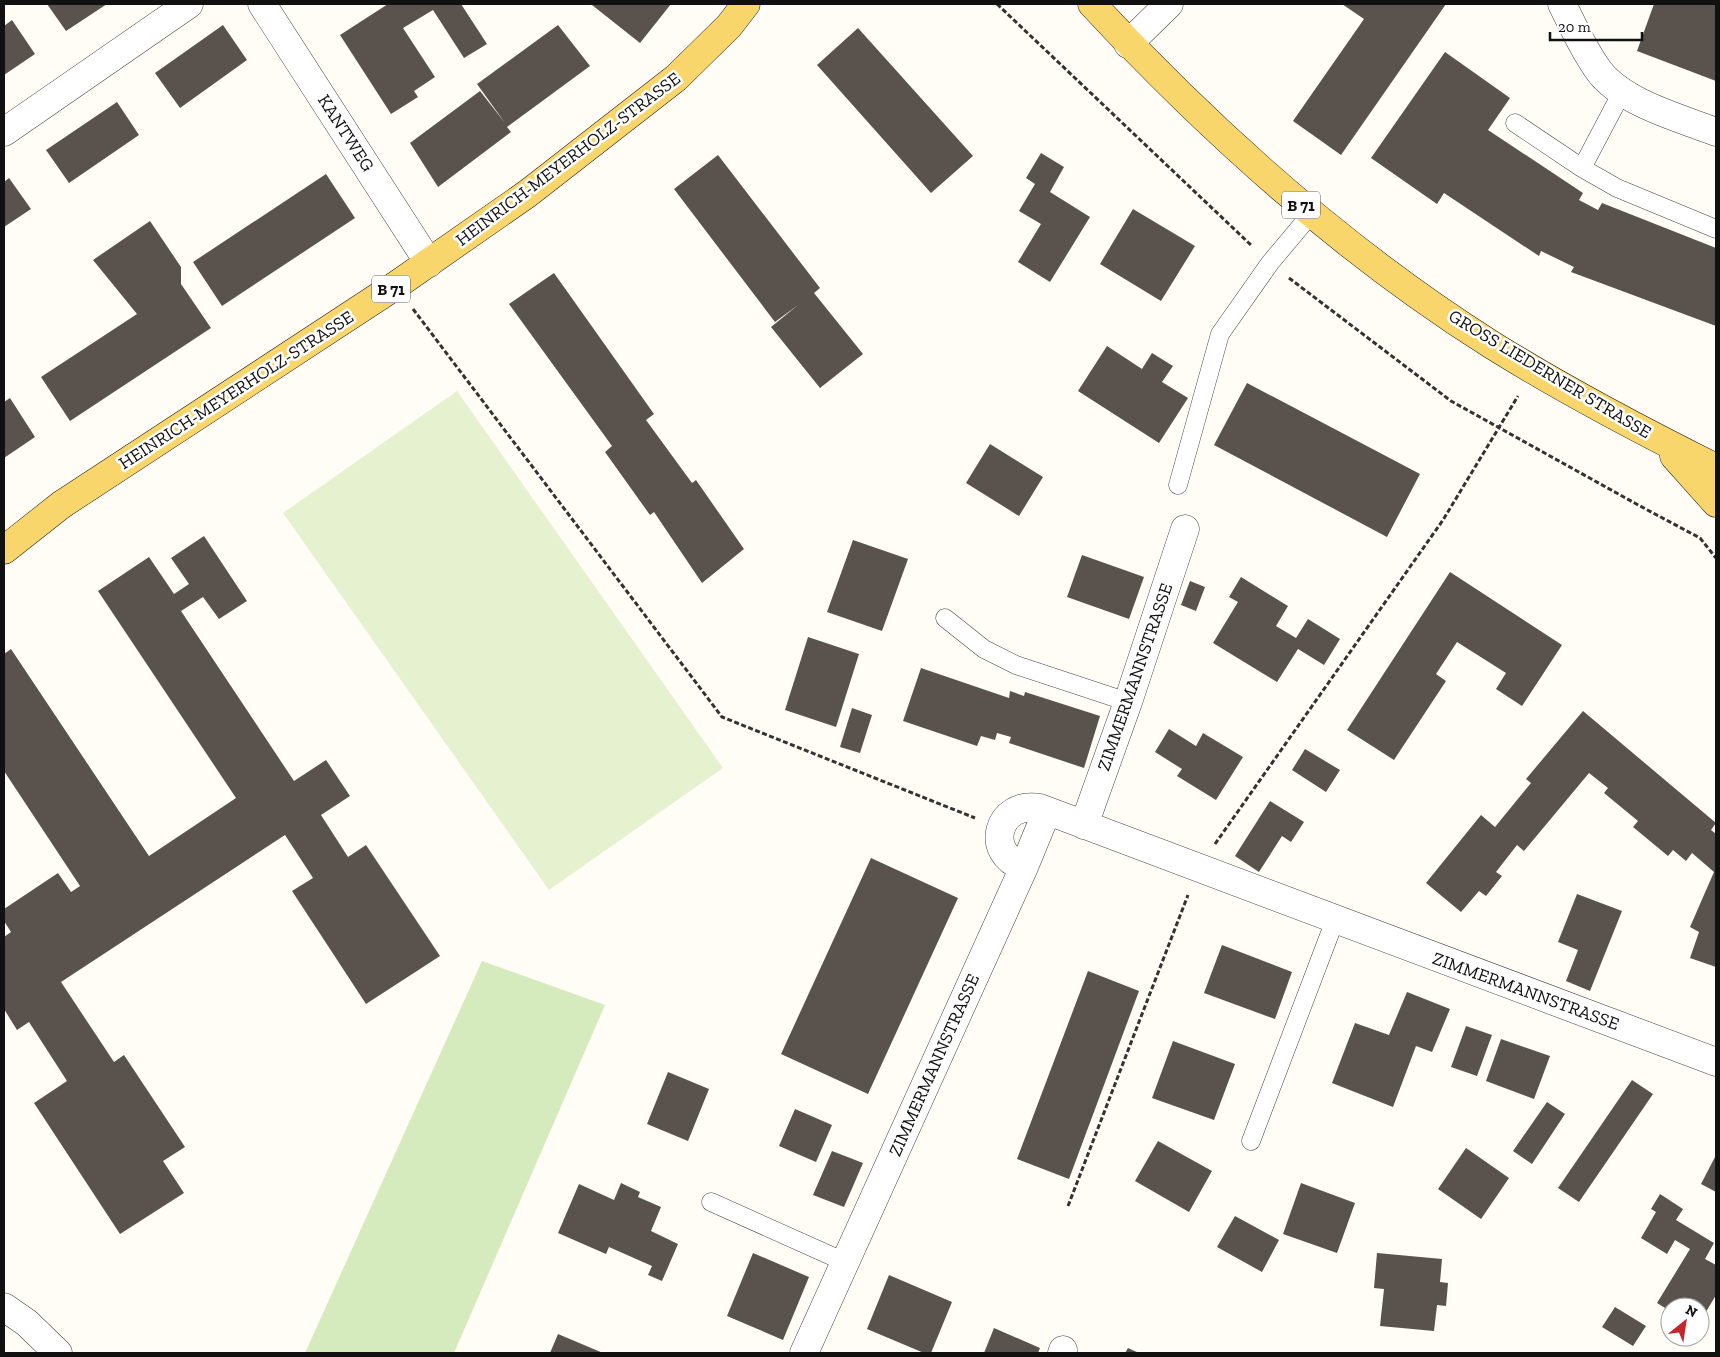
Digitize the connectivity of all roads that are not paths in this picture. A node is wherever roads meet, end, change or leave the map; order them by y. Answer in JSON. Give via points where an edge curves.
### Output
{"nodes":[{"id":1,"x":189,"y":4,"type":"edge"},
{"id":2,"x":262,"y":4,"type":"edge"},
{"id":3,"x":746,"y":4,"type":"edge"},
{"id":4,"x":1074,"y":4,"type":"edge"},
{"id":5,"x":1092,"y":4,"type":"edge"},
{"id":6,"x":1169,"y":4,"type":"edge"},
{"id":7,"x":1562,"y":4,"type":"edge"},
{"id":8,"x":1121,"y":36,"type":"junction"},
{"id":9,"x":1622,"y":92,"type":"junction"},
{"id":10,"x":1515,"y":122,"type":"dead end"},
{"id":11,"x":4,"y":132,"type":"edge"},
{"id":12,"x":1716,"y":132,"type":"edge"},
{"id":13,"x":1582,"y":168,"type":"junction"},
{"id":14,"x":1311,"y":214,"type":"junction"},
{"id":15,"x":1716,"y":229,"type":"edge"},
{"id":16,"x":429,"y":263,"type":"junction"},
{"id":17,"x":1673,"y":446,"type":"junction"},
{"id":18,"x":1716,"y":468,"type":"edge"},
{"id":19,"x":1178,"y":485,"type":"dead end"},
{"id":20,"x":1716,"y":503,"type":"edge"},
{"id":21,"x":1185,"y":528,"type":"dead end"},
{"id":22,"x":4,"y":550,"type":"edge"},
{"id":23,"x":945,"y":618,"type":"dead end"},
{"id":24,"x":1128,"y":702,"type":"junction"},
{"id":25,"x":1047,"y":811,"type":"junction"},
{"id":26,"x":1084,"y":825,"type":"junction"},
{"id":27,"x":1024,"y":868,"type":"junction"},
{"id":28,"x":1335,"y":920,"type":"junction"},
{"id":29,"x":1716,"y":1062,"type":"edge"},
{"id":30,"x":1251,"y":1141,"type":"dead end"},
{"id":31,"x":711,"y":1202,"type":"dead end"},
{"id":32,"x":845,"y":1262,"type":"junction"},
{"id":33,"x":4,"y":1307,"type":"edge"},
{"id":34,"x":58,"y":1353,"type":"edge"},
{"id":35,"x":804,"y":1353,"type":"edge"}],
"edges":[{"from":1,"to":11,"type":"street"},
{"from":2,"to":16,"type":"street","name":"KANTWEG"},
{"from":3,"to":16,"type":"main road","name":"HEINRICH-MEYERHOLZ-STRASSE","number":"B 71","via":[[729,26],[676,78],[527,194]]},
{"from":4,"to":8,"type":"main road"},
{"from":5,"to":8,"type":"main road","name":"GROSS LIEDERNER STRASSE","number":"B 71"},
{"from":6,"to":8,"type":"street"},
{"from":7,"to":9,"type":"street","via":[[1600,72]]},
{"from":8,"to":14,"type":"main road","name":"GROSS LIEDERNER STRASSE","number":"B 71","via":[[1223,136]]},
{"from":9,"to":12,"type":"street","via":[[1639,102]]},
{"from":9,"to":13,"type":"lane"},
{"from":10,"to":13,"type":"lane"},
{"from":13,"to":15,"type":"lane","via":[[1617,188]]},
{"from":14,"to":17,"type":"main road","name":"GROSS LIEDERNER STRASSE","number":"B 71","via":[[1402,284],[1492,344],[1582,398]]},
{"from":14,"to":19,"type":"lane","via":[[1270,263],[1220,334]]},
{"from":16,"to":22,"type":"main road","name":"HEINRICH-MEYERHOLZ-STRASSE","number":"B 71","via":[[61,505]]},
{"from":17,"to":18,"type":"main road","name":"GROSS LIEDERNER STRASSE","number":"B 71"},
{"from":17,"to":20,"type":"main road","via":[[1674,456]]},
{"from":21,"to":24,"type":"street","name":"ZIMMERMANNSTRASSE"},
{"from":23,"to":24,"type":"lane","via":[[984,649],[1016,665]]},
{"from":24,"to":26,"type":"street","name":"ZIMMERMANNSTRASSE"},
{"from":25,"to":26,"type":"street","name":"ZIMMERMANNSTRASSE"},
{"from":25,"to":27,"type":"street","name":"ZIMMERMANNSTRASSE"},
{"from":25,"to":27,"type":"street","name":"ZIMMERMANNSTRASSE","via":[[1019,808],[1006,817],[1001,828],[999,839],[1006,858]]},
{"from":26,"to":28,"type":"street","name":"ZIMMERMANNSTRASSE"},
{"from":27,"to":32,"type":"street","name":"ZIMMERMANNSTRASSE"},
{"from":28,"to":29,"type":"street","name":"ZIMMERMANNSTRASSE"},
{"from":28,"to":30,"type":"lane"},
{"from":31,"to":32,"type":"lane"},
{"from":32,"to":35,"type":"street","name":"ZIMMERMANNSTRASSE"},
{"from":33,"to":34,"type":"street","via":[[27,1323]]}]}
